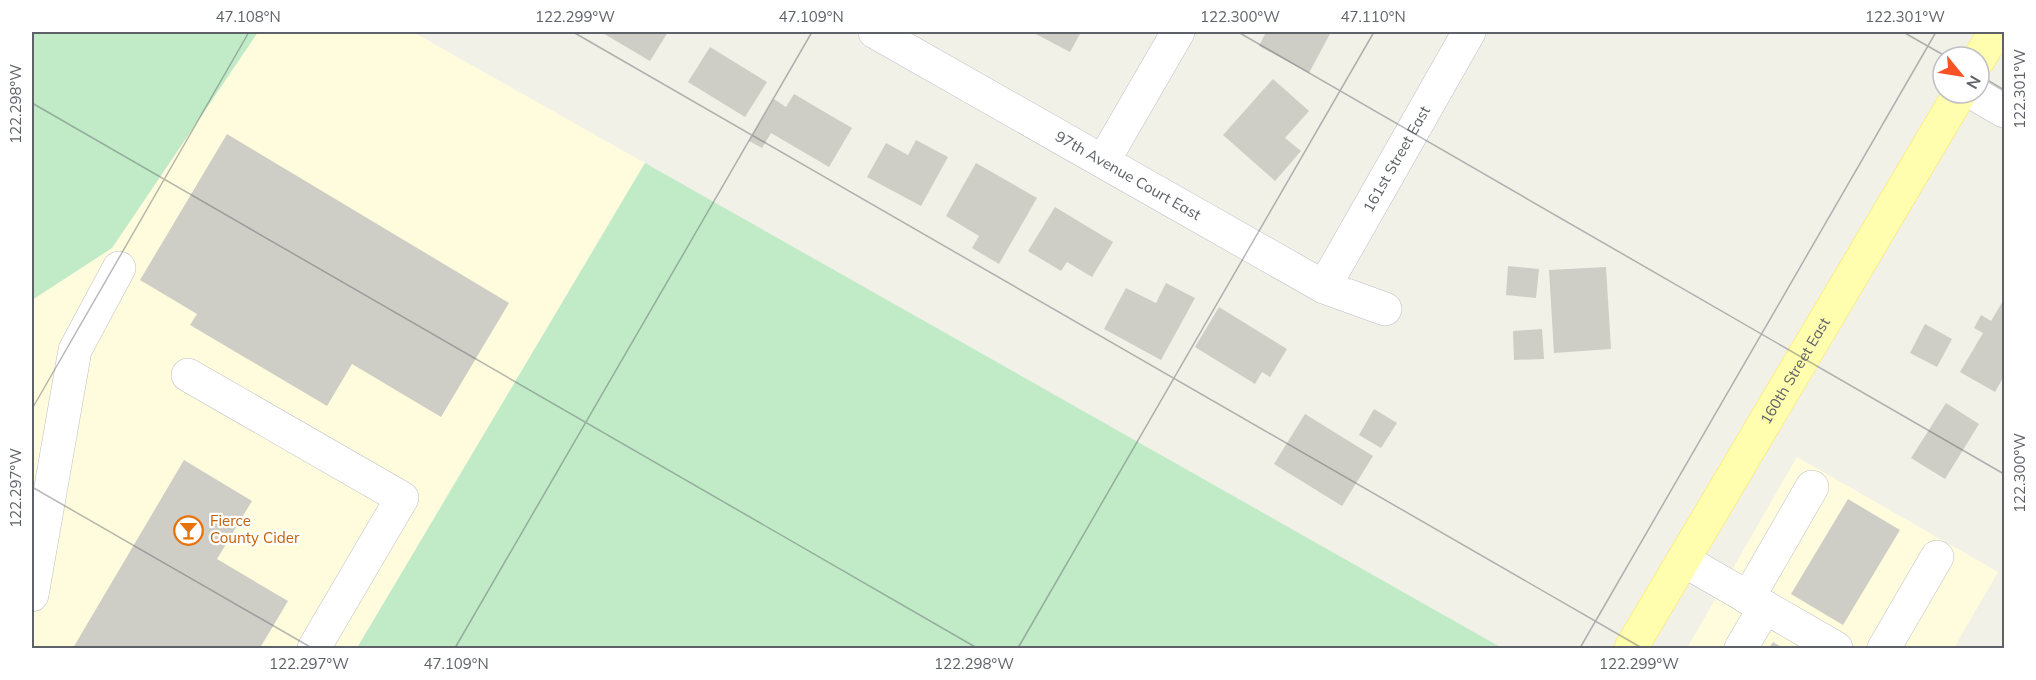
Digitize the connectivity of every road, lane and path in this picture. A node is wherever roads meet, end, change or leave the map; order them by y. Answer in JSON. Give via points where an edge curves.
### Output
{"nodes":[{"id":1,"x":875,"y":32,"type":"edge"},
{"id":2,"x":1178,"y":32,"type":"edge"},
{"id":3,"x":1469,"y":32,"type":"edge"},
{"id":4,"x":1991,"y":103,"type":"edge"},
{"id":5,"x":1953,"y":105,"type":"edge"},
{"id":6,"x":2004,"y":111,"type":"edge"},
{"id":7,"x":1104,"y":160,"type":"junction"},
{"id":8,"x":119,"y":268,"type":"dead end"},
{"id":9,"x":1324,"y":287,"type":"junction"},
{"id":10,"x":1385,"y":309,"type":"dead end"},
{"id":11,"x":188,"y":375,"type":"dead end"},
{"id":12,"x":1812,"y":486,"type":"dead end"},
{"id":13,"x":1937,"y":557,"type":"dead end"},
{"id":14,"x":1683,"y":560,"type":"junction"},
{"id":15,"x":32,"y":595,"type":"edge"},
{"id":16,"x":1757,"y":602,"type":"junction"},
{"id":17,"x":314,"y":648,"type":"edge"},
{"id":18,"x":1631,"y":648,"type":"edge"},
{"id":19,"x":1741,"y":648,"type":"edge"},
{"id":20,"x":1836,"y":648,"type":"edge"},
{"id":21,"x":1884,"y":648,"type":"edge"}],
"edges":[{"from":1,"to":7,"type":"street","name":"97th Avenue Court East"},
{"from":2,"to":7,"type":"street"},
{"from":3,"to":9,"type":"street","name":"161st Street East"},
{"from":4,"to":6,"type":"street"},
{"from":5,"to":14,"type":"main road","name":"160th Street East"},
{"from":7,"to":9,"type":"street","name":"97th Avenue Court East"},
{"from":8,"to":15,"type":"street","via":[[75,350]]},
{"from":9,"to":10,"type":"street","name":"97th Avenue Court East"},
{"from":11,"to":17,"type":"street","via":[[402,498]]},
{"from":12,"to":16,"type":"street"},
{"from":13,"to":21,"type":"street"},
{"from":14,"to":16,"type":"street"},
{"from":14,"to":18,"type":"main road","name":"160th Street East"},
{"from":16,"to":19,"type":"street"},
{"from":16,"to":20,"type":"street"}]}
